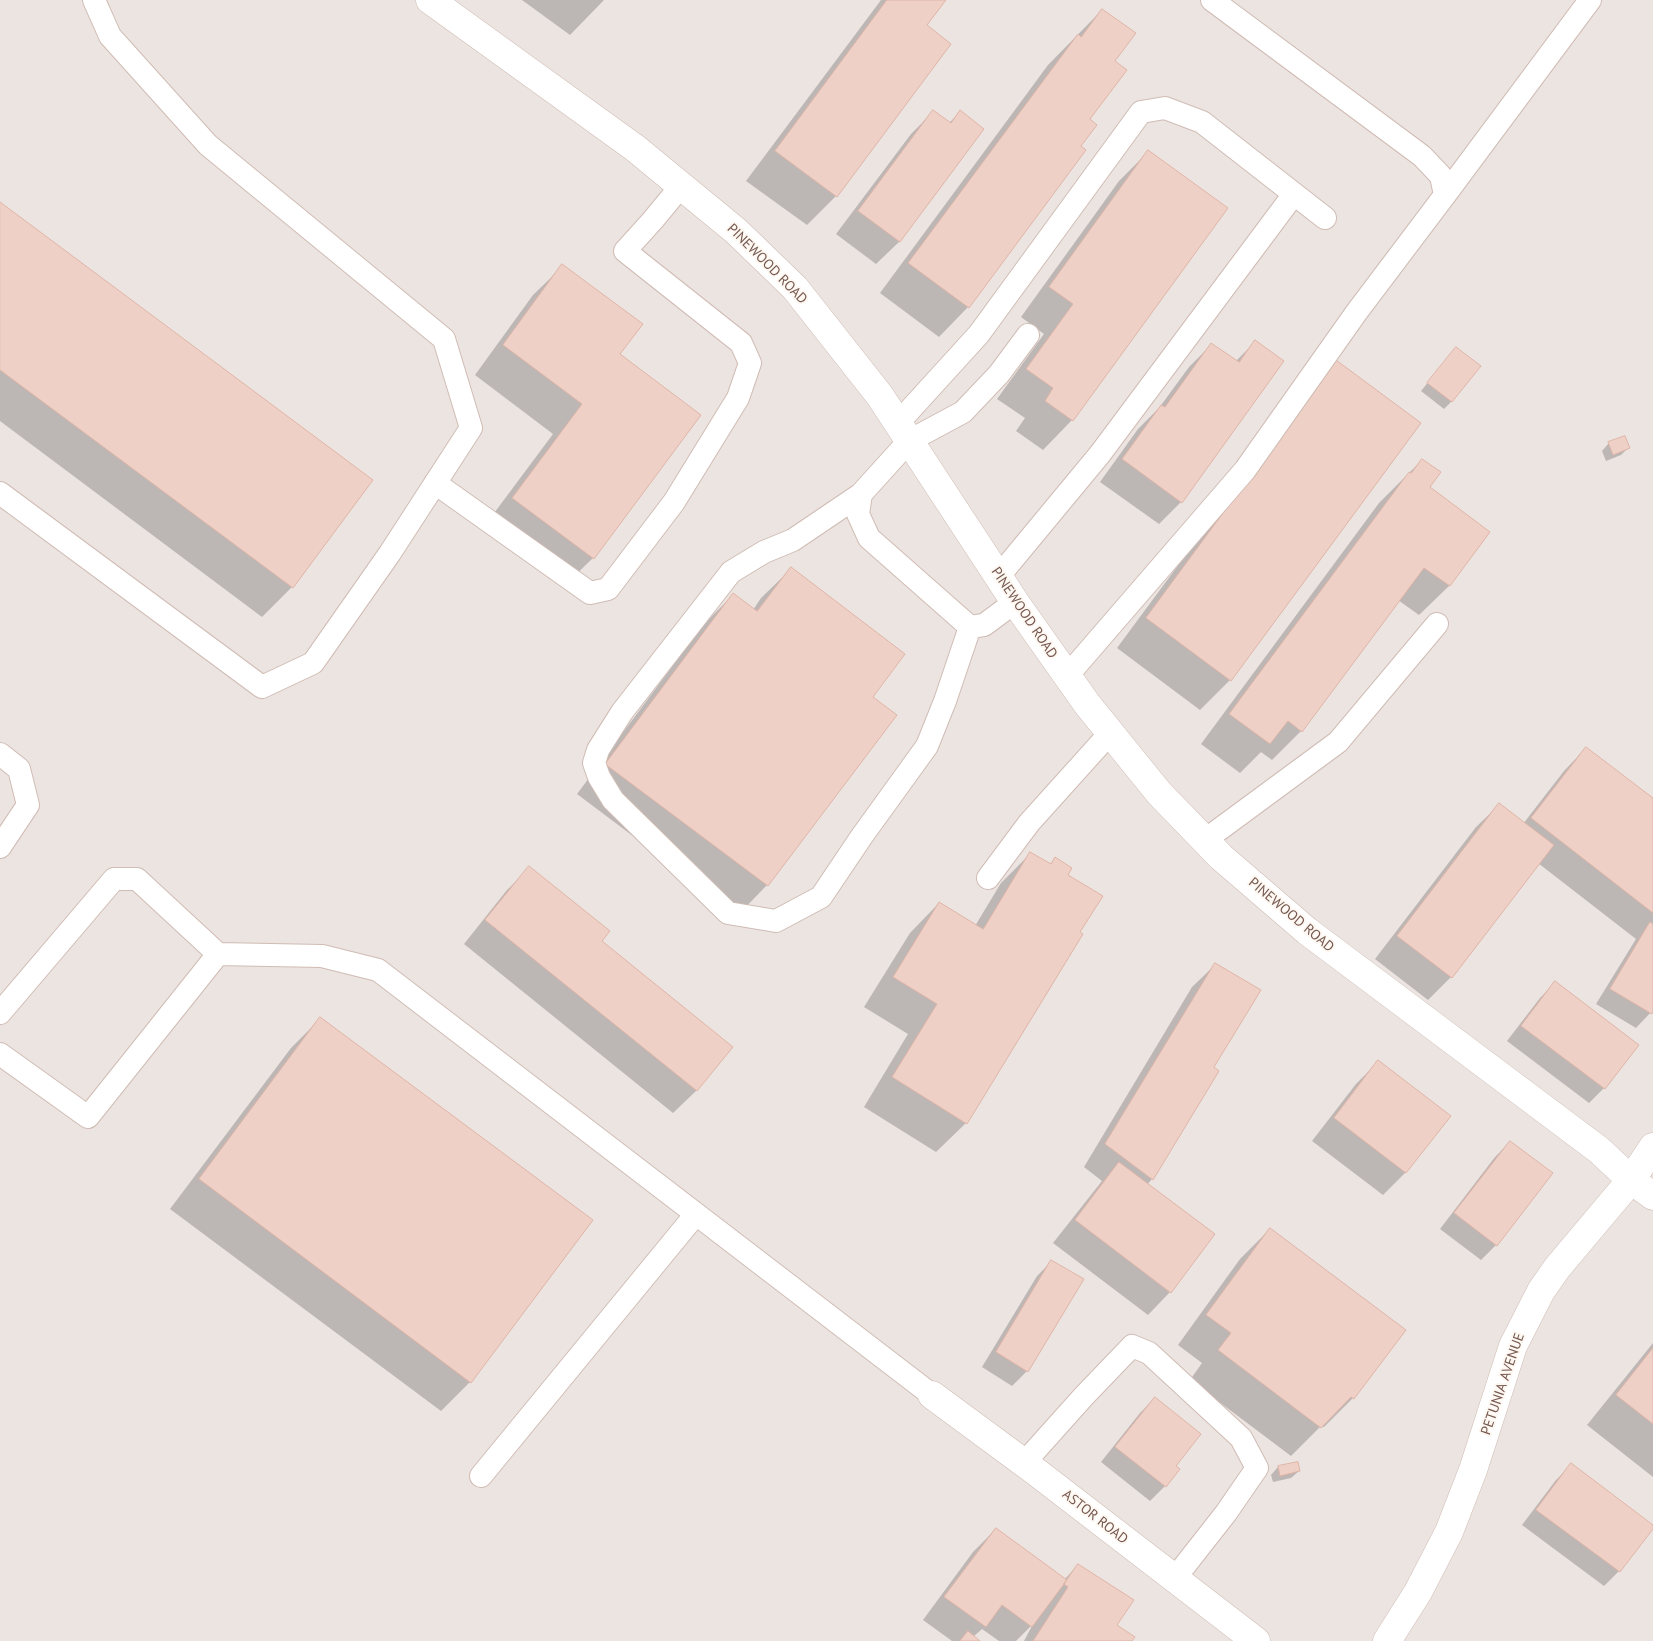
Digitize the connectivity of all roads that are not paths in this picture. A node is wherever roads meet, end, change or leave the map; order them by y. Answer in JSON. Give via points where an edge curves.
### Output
{"nodes":[{"id":1,"x":94,"y":0,"type":"edge"},
{"id":2,"x":430,"y":0,"type":"edge"},
{"id":3,"x":1212,"y":0,"type":"edge"},
{"id":4,"x":1590,"y":0,"type":"edge"},
{"id":5,"x":681,"y":186,"type":"junction"},
{"id":6,"x":1294,"y":194,"type":"junction"},
{"id":7,"x":1445,"y":195,"type":"junction"},
{"id":8,"x":1325,"y":218,"type":"dead end"},
{"id":9,"x":1028,"y":335,"type":"dead end"},
{"id":10,"x":904,"y":432,"type":"junction"},
{"id":11,"x":435,"y":483,"type":"junction"},
{"id":12,"x":0,"y":493,"type":"edge"},
{"id":13,"x":862,"y":494,"type":"junction"},
{"id":14,"x":999,"y":576,"type":"junction"},
{"id":15,"x":1015,"y":602,"type":"junction"},
{"id":16,"x":1437,"y":624,"type":"dead end"},
{"id":17,"x":970,"y":628,"type":"junction"},
{"id":18,"x":1067,"y":676,"type":"junction"},
{"id":19,"x":1110,"y":733,"type":"junction"},
{"id":20,"x":0,"y":754,"type":"edge"},
{"id":21,"x":1205,"y":840,"type":"junction"},
{"id":22,"x":0,"y":847,"type":"edge"},
{"id":23,"x":988,"y":878,"type":"dead end"},
{"id":24,"x":218,"y":954,"type":"junction"},
{"id":25,"x":0,"y":1013,"type":"edge"},
{"id":26,"x":0,"y":1054,"type":"edge"},
{"id":27,"x":1653,"y":1147,"type":"edge"},
{"id":28,"x":1631,"y":1180,"type":"junction"},
{"id":29,"x":1653,"y":1196,"type":"edge"},
{"id":30,"x":696,"y":1214,"type":"junction"},
{"id":31,"x":932,"y":1396,"type":"joint"},
{"id":32,"x":1024,"y":1462,"type":"junction"},
{"id":33,"x":481,"y":1476,"type":"dead end"},
{"id":34,"x":1175,"y":1578,"type":"junction"},
{"id":35,"x":1256,"y":1641,"type":"edge"},
{"id":36,"x":1386,"y":1641,"type":"edge"}],
"edges":[{"from":1,"to":11,"type":"lane","via":[[110,36],[208,145],[444,339],[472,428]]},
{"from":2,"to":5,"type":"street","name":"PINEWOOD ROAD","via":[[635,148]]},
{"from":3,"to":7,"type":"lane","via":[[1422,156],[1441,176]]},
{"from":4,"to":7,"type":"lane"},
{"from":5,"to":10,"type":"street","name":"PINEWOOD ROAD","via":[[736,231],[795,288],[880,396]]},
{"from":5,"to":11,"type":"lane","via":[[625,251],[741,343],[750,363],[738,398],[674,502],[608,589],[590,593]]},
{"from":6,"to":8,"type":"lane"},
{"from":6,"to":10,"type":"lane","via":[[1202,122],[1165,108],[1141,112]]},
{"from":6,"to":14,"type":"lane","via":[[1106,446]]},
{"from":7,"to":18,"type":"lane","via":[[1356,313],[1245,470]]},
{"from":9,"to":10,"type":"lane","via":[[999,374],[963,412]]},
{"from":10,"to":13,"type":"lane"},
{"from":10,"to":14,"type":"street","name":"PINEWOOD ROAD"},
{"from":11,"to":12,"type":"lane","via":[[313,663],[262,687]]},
{"from":13,"to":17,"type":"lane","via":[[858,514],[869,538]]},
{"from":13,"to":17,"type":"lane","via":[[793,540],[764,552],[731,572],[622,712],[598,750],[594,763],[613,800],[728,914],[776,921],[822,897],[927,746]]},
{"from":14,"to":15,"type":"street","name":"PINEWOOD ROAD"},
{"from":15,"to":17,"type":"lane","via":[[984,625]]},
{"from":15,"to":18,"type":"street","name":"PINEWOOD ROAD"},
{"from":16,"to":21,"type":"lane","via":[[1338,742]]},
{"from":18,"to":19,"type":"street","name":"PINEWOOD ROAD"},
{"from":19,"to":21,"type":"street","name":"PINEWOOD ROAD","via":[[1159,793]]},
{"from":19,"to":23,"type":"lane","via":[[1029,824]]},
{"from":20,"to":22,"type":"lane","via":[[19,769],[28,805]]},
{"from":21,"to":28,"type":"street","name":"PINEWOOD ROAD","via":[[1307,931],[1599,1150]]},
{"from":24,"to":25,"type":"lane","via":[[137,879],[114,879]]},
{"from":24,"to":26,"type":"lane","via":[[88,1117]]},
{"from":24,"to":30,"type":"lane","via":[[322,956],[378,970]]},
{"from":27,"to":28,"type":"street","name":"PETUNIA AVENUE"},
{"from":28,"to":29,"type":"street","name":"PINEWOOD ROAD"},
{"from":28,"to":36,"type":"street","name":"PETUNIA AVENUE","via":[[1541,1291],[1513,1346],[1473,1470],[1449,1532],[1418,1592]]},
{"from":30,"to":31,"type":"lane"},
{"from":30,"to":33,"type":"lane"},
{"from":31,"to":32,"type":"street","name":"ASTOR ROAD"},
{"from":32,"to":34,"type":"street","name":"ASTOR ROAD"},
{"from":32,"to":34,"type":"lane","via":[[1132,1346],[1149,1353],[1241,1438],[1257,1468]]},
{"from":34,"to":35,"type":"street","name":"ASTOR ROAD"}]}
